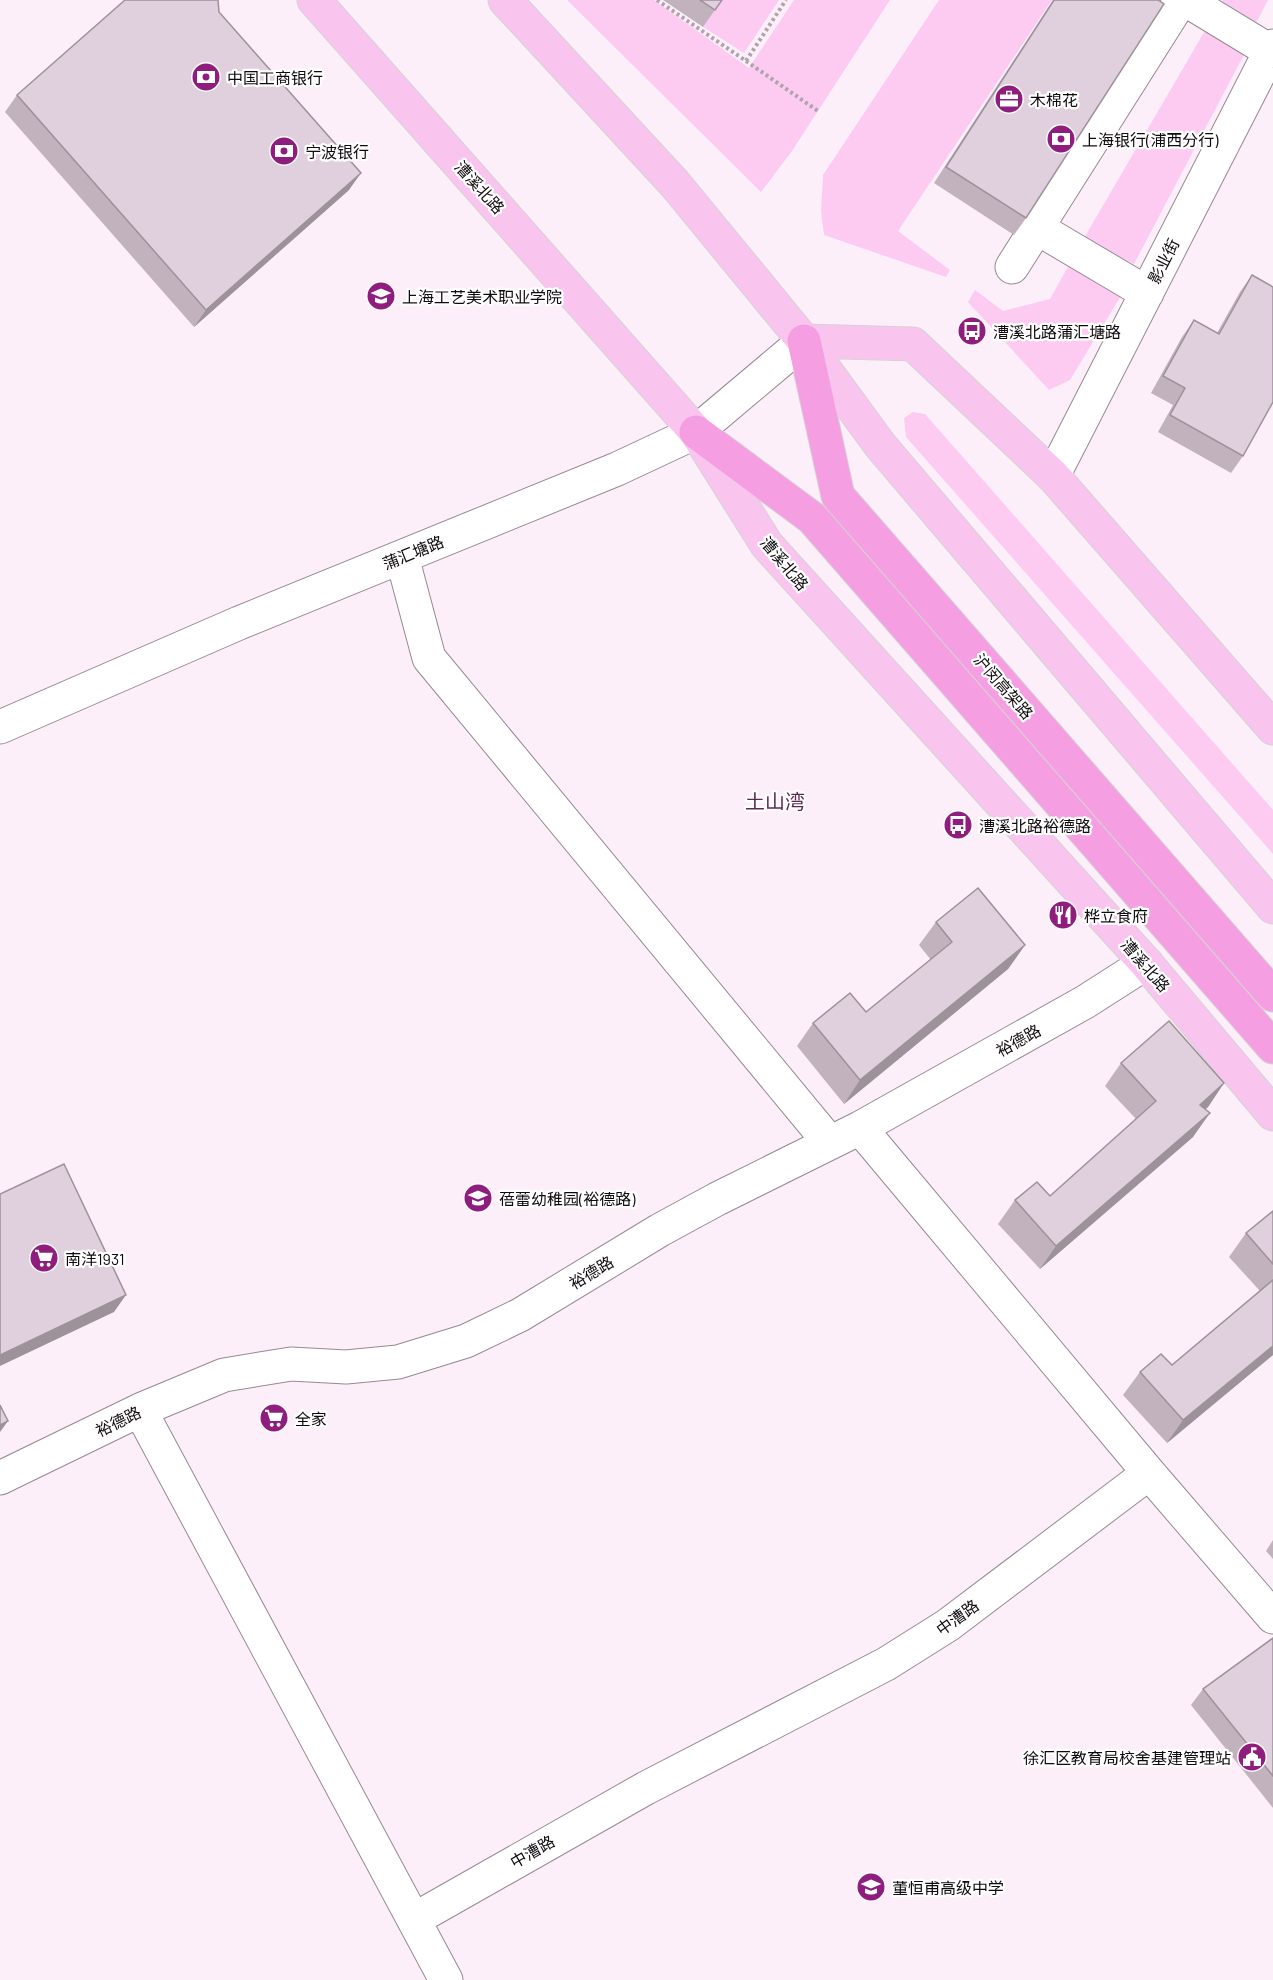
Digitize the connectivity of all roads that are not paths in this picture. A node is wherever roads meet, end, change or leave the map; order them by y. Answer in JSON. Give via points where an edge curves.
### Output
{"nodes":[{"id":1,"x":314,"y":0,"type":"edge"},
{"id":2,"x":505,"y":0,"type":"edge"},
{"id":3,"x":1181,"y":0,"type":"edge"},
{"id":4,"x":1186,"y":0,"type":"edge"},
{"id":5,"x":1272,"y":49,"type":"edge"},
{"id":6,"x":1037,"y":228,"type":"junction"},
{"id":7,"x":1012,"y":267,"type":"dead end"},
{"id":8,"x":1147,"y":293,"type":"junction"},
{"id":9,"x":804,"y":342,"type":"junction"},
{"id":10,"x":696,"y":432,"type":"junction"},
{"id":11,"x":1053,"y":476,"type":"junction"},
{"id":12,"x":402,"y":557,"type":"junction"},
{"id":13,"x":0,"y":727,"type":"edge"},
{"id":14,"x":1273,"y":728,"type":"edge"},
{"id":15,"x":1273,"y":907,"type":"edge"},
{"id":16,"x":1146,"y":963,"type":"junction"},
{"id":17,"x":1273,"y":995,"type":"edge"},
{"id":18,"x":1273,"y":1047,"type":"edge"},
{"id":19,"x":1273,"y":1114,"type":"edge"},
{"id":20,"x":860,"y":1128,"type":"junction"},
{"id":21,"x":830,"y":1143,"type":"junction"},
{"id":22,"x":140,"y":1410,"type":"junction"},
{"id":23,"x":1149,"y":1473,"type":"junction"},
{"id":24,"x":0,"y":1478,"type":"edge"},
{"id":25,"x":1273,"y":1617,"type":"edge"},
{"id":26,"x":415,"y":1919,"type":"junction"},
{"id":27,"x":447,"y":1980,"type":"edge"}],
"edges":[{"from":1,"to":10,"type":"main road","name":"漕溪北路"},
{"from":2,"to":9,"type":"main road","via":[[675,184]]},
{"from":3,"to":6,"type":"street"},
{"from":4,"to":5,"type":"street"},
{"from":5,"to":8,"type":"street","name":"影业街"},
{"from":6,"to":7,"type":"street"},
{"from":6,"to":8,"type":"street"},
{"from":8,"to":11,"type":"street","name":"影业街"},
{"from":9,"to":10,"type":"street","name":"蒲汇塘路"},
{"from":9,"to":11,"type":"main road","via":[[913,344]]},
{"from":9,"to":15,"type":"main road","via":[[880,445]]},
{"from":9,"to":17,"type":"highway","name":"沪闵高架路","via":[[838,496]]},
{"from":10,"to":12,"type":"street","name":"蒲汇塘路","via":[[617,469]]},
{"from":10,"to":16,"type":"main road","name":"漕溪北路","via":[[767,545]]},
{"from":10,"to":18,"type":"highway","via":[[812,518]]},
{"from":11,"to":14,"type":"main road"},
{"from":12,"to":13,"type":"street","name":"蒲汇塘路"},
{"from":12,"to":21,"type":"street","via":[[429,658]]},
{"from":16,"to":19,"type":"main road","name":"漕溪北路"},
{"from":16,"to":20,"type":"street","name":"裕德路","via":[[1085,1002]]},
{"from":20,"to":21,"type":"street","name":"裕德路"},
{"from":20,"to":23,"type":"street"},
{"from":21,"to":22,"type":"street","name":"裕德路","via":[[660,1230],[520,1316],[466,1341],[398,1362],[346,1366],[291,1364],[224,1375]]},
{"from":22,"to":24,"type":"street","name":"裕德路"},
{"from":22,"to":26,"type":"street"},
{"from":23,"to":25,"type":"street"},
{"from":23,"to":26,"type":"street","name":"中漕路","via":[[948,1625],[886,1664],[646,1788]]},
{"from":26,"to":27,"type":"street"}]}
